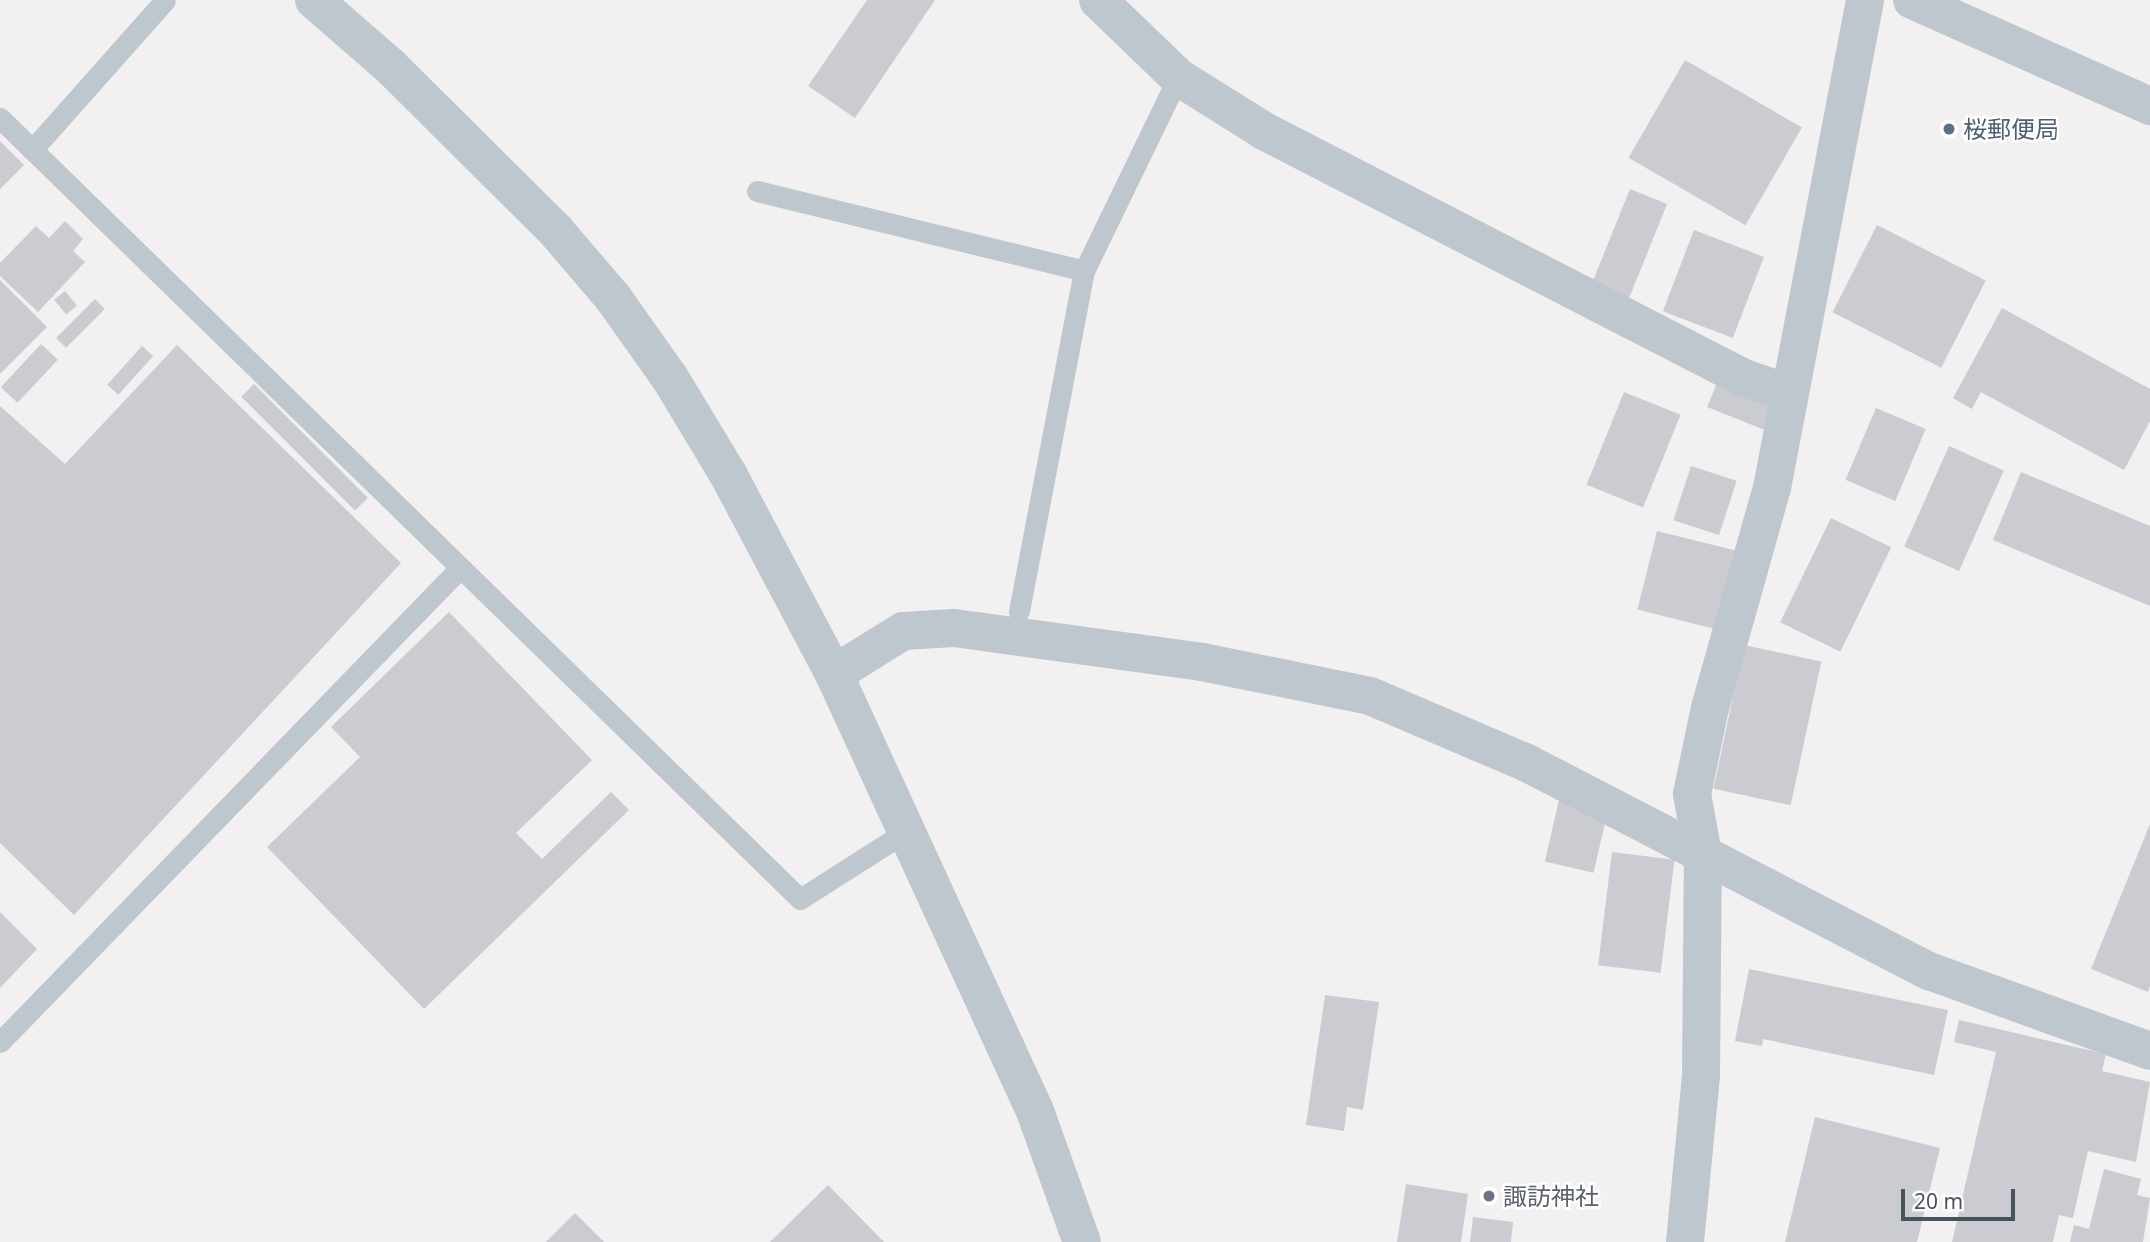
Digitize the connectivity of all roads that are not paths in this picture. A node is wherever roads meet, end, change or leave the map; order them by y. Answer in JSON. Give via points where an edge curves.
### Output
{"nodes":[{"id":1,"x":165,"y":0,"type":"edge"},
{"id":2,"x":314,"y":0,"type":"edge"},
{"id":3,"x":1098,"y":0,"type":"edge"},
{"id":4,"x":1865,"y":0,"type":"edge"},
{"id":5,"x":1912,"y":0,"type":"edge"},
{"id":6,"x":1178,"y":77,"type":"junction"},
{"id":7,"x":2150,"y":106,"type":"edge"},
{"id":8,"x":0,"y":118,"type":"edge"},
{"id":9,"x":32,"y":150,"type":"junction"},
{"id":10,"x":757,"y":191,"type":"dead end"},
{"id":11,"x":1084,"y":271,"type":"junction"},
{"id":12,"x":1788,"y":393,"type":"junction"},
{"id":13,"x":460,"y":568,"type":"junction"},
{"id":14,"x":1019,"y":611,"type":"dead end"},
{"id":15,"x":834,"y":674,"type":"junction"},
{"id":16,"x":905,"y":832,"type":"junction"},
{"id":17,"x":1703,"y":854,"type":"junction"},
{"id":18,"x":0,"y":1042,"type":"edge"},
{"id":19,"x":2150,"y":1051,"type":"edge"},
{"id":20,"x":1082,"y":1242,"type":"edge"},
{"id":21,"x":1685,"y":1242,"type":"edge"}],
"edges":[{"from":1,"to":9,"type":"lane"},
{"from":2,"to":15,"type":"street","via":[[391,67],[556,230],[614,299],[670,378],[728,474]]},
{"from":3,"to":6,"type":"street"},
{"from":4,"to":12,"type":"street"},
{"from":5,"to":7,"type":"street"},
{"from":6,"to":11,"type":"lane"},
{"from":6,"to":12,"type":"street","via":[[1264,131],[1395,200],[1744,378]]},
{"from":8,"to":9,"type":"lane"},
{"from":9,"to":13,"type":"lane"},
{"from":10,"to":11,"type":"lane"},
{"from":11,"to":14,"type":"lane"},
{"from":12,"to":17,"type":"street","via":[[1772,488],[1710,708],[1692,794]]},
{"from":13,"to":16,"type":"lane","via":[[800,899]]},
{"from":13,"to":18,"type":"lane"},
{"from":15,"to":16,"type":"street"},
{"from":15,"to":17,"type":"street","via":[[903,631],[954,628],[1202,662],[1370,696],[1527,763]]},
{"from":16,"to":20,"type":"street","via":[[1035,1111]]},
{"from":17,"to":19,"type":"street","via":[[1929,971]]},
{"from":17,"to":21,"type":"street","via":[[1701,1075]]}]}
